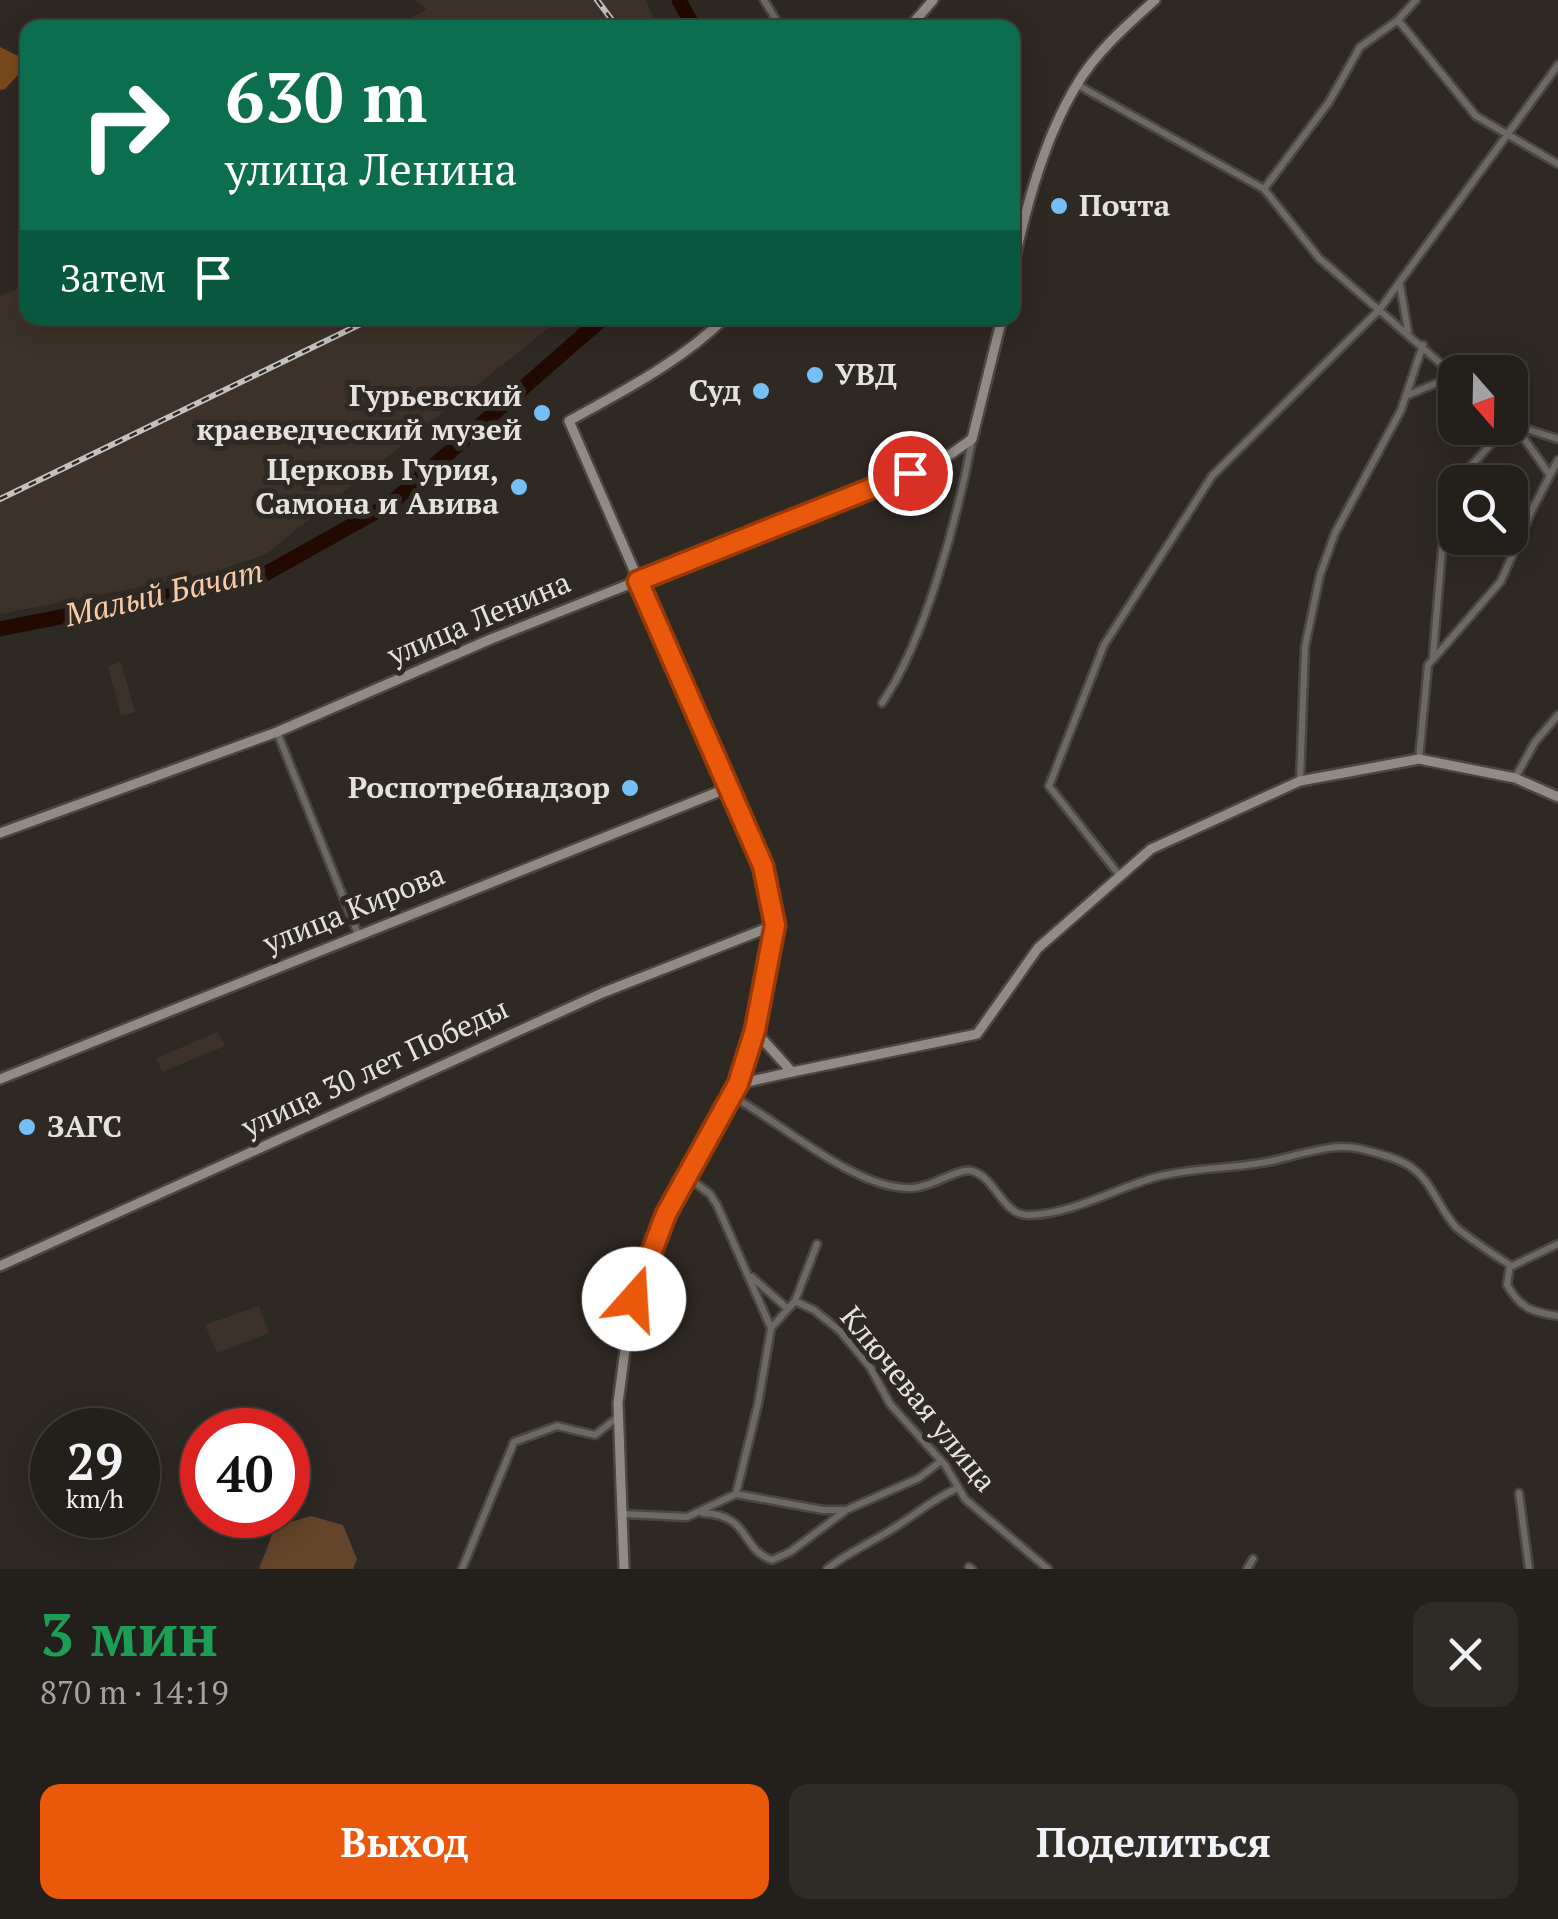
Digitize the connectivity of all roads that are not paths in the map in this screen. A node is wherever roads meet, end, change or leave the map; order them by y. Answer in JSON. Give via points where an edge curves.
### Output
{"nodes":[{"id":1,"x":934,"y":0,"type":"edge"},
{"id":2,"x":1155,"y":0,"type":"edge"},
{"id":3,"x":1416,"y":0,"type":"edge"},
{"id":4,"x":916,"y":20,"type":"edge"},
{"id":5,"x":1398,"y":20,"type":"junction"},
{"id":6,"x":1558,"y":66,"type":"edge"},
{"id":7,"x":1076,"y":84,"type":"junction"},
{"id":8,"x":1506,"y":134,"type":"junction"},
{"id":9,"x":1558,"y":164,"type":"edge"},
{"id":10,"x":1264,"y":189,"type":"junction"},
{"id":11,"x":1020,"y":239,"type":"edge"},
{"id":12,"x":1400,"y":284,"type":"junction"},
{"id":13,"x":1380,"y":308,"type":"junction"},
{"id":14,"x":717,"y":325,"type":"edge"},
{"id":15,"x":1000,"y":325,"type":"edge"},
{"id":16,"x":1408,"y":333,"type":"junction"},
{"id":17,"x":1423,"y":345,"type":"junction"},
{"id":18,"x":1438,"y":360,"type":"edge"},
{"id":19,"x":1438,"y":383,"type":"edge"},
{"id":20,"x":1406,"y":396,"type":"junction"},
{"id":21,"x":1528,"y":431,"type":"edge"},
{"id":22,"x":972,"y":439,"type":"junction"},
{"id":23,"x":1558,"y":439,"type":"edge"},
{"id":24,"x":1492,"y":445,"type":"edge"},
{"id":25,"x":1526,"y":445,"type":"edge"},
{"id":26,"x":1558,"y":460,"type":"edge"},
{"id":27,"x":1474,"y":465,"type":"edge"},
{"id":28,"x":1550,"y":474,"type":"junction"},
{"id":29,"x":1442,"y":555,"type":"edge"},
{"id":30,"x":638,"y":581,"type":"junction"},
{"id":31,"x":1432,"y":658,"type":"junction"},
{"id":32,"x":882,"y":703,"type":"dead end"},
{"id":33,"x":1558,"y":715,"type":"edge"},
{"id":34,"x":277,"y":732,"type":"junction"},
{"id":35,"x":1419,"y":759,"type":"junction"},
{"id":36,"x":1515,"y":778,"type":"junction"},
{"id":37,"x":1300,"y":781,"type":"junction"},
{"id":38,"x":728,"y":788,"type":"junction"},
{"id":39,"x":1558,"y":797,"type":"edge"},
{"id":40,"x":0,"y":833,"type":"edge"},
{"id":41,"x":1120,"y":876,"type":"junction"},
{"id":42,"x":775,"y":925,"type":"junction"},
{"id":43,"x":358,"y":934,"type":"junction"},
{"id":44,"x":755,"y":1030,"type":"junction"},
{"id":45,"x":792,"y":1072,"type":"junction"},
{"id":46,"x":0,"y":1080,"type":"edge"},
{"id":47,"x":738,"y":1084,"type":"junction"},
{"id":48,"x":730,"y":1100,"type":"junction"},
{"id":49,"x":686,"y":1176,"type":"junction"},
{"id":50,"x":817,"y":1244,"type":"dead end"},
{"id":51,"x":1558,"y":1244,"type":"edge"},
{"id":52,"x":1510,"y":1265,"type":"junction"},
{"id":53,"x":0,"y":1266,"type":"edge"},
{"id":54,"x":748,"y":1273,"type":"junction"},
{"id":55,"x":795,"y":1301,"type":"junction"},
{"id":56,"x":788,"y":1309,"type":"junction"},
{"id":57,"x":1558,"y":1316,"type":"edge"},
{"id":58,"x":771,"y":1328,"type":"junction"},
{"id":59,"x":618,"y":1416,"type":"junction"},
{"id":60,"x":941,"y":1460,"type":"junction"},
{"id":61,"x":958,"y":1488,"type":"junction"},
{"id":62,"x":1519,"y":1493,"type":"dead end"},
{"id":63,"x":736,"y":1494,"type":"junction"},
{"id":64,"x":846,"y":1510,"type":"junction"},
{"id":65,"x":698,"y":1513,"type":"junction"},
{"id":66,"x":624,"y":1514,"type":"junction"},
{"id":67,"x":1254,"y":1559,"type":"dead end"},
{"id":68,"x":462,"y":1569,"type":"edge"},
{"id":69,"x":624,"y":1569,"type":"edge"},
{"id":70,"x":827,"y":1569,"type":"edge"},
{"id":71,"x":1048,"y":1569,"type":"edge"},
{"id":72,"x":1246,"y":1569,"type":"edge"},
{"id":73,"x":1529,"y":1569,"type":"edge"}],
"edges":[{"from":1,"to":4,"type":"street"},
{"from":2,"to":7,"type":"street"},
{"from":3,"to":5,"type":"street"},
{"from":5,"to":8,"type":"street","via":[[1476,116]]},
{"from":5,"to":10,"type":"street","via":[[1360,48]]},
{"from":6,"to":8,"type":"street"},
{"from":7,"to":10,"type":"street"},
{"from":7,"to":11,"type":"street"},
{"from":8,"to":9,"type":"street"},
{"from":8,"to":12,"type":"street"},
{"from":10,"to":13,"type":"street","via":[[1319,258]]},
{"from":12,"to":13,"type":"street"},
{"from":12,"to":16,"type":"street"},
{"from":13,"to":16,"type":"street"},
{"from":13,"to":41,"type":"street","via":[[1212,476],[1104,646],[1049,786]]},
{"from":14,"to":30,"type":"street","via":[[641,382],[569,421]]},
{"from":15,"to":22,"type":"street"},
{"from":16,"to":17,"type":"street"},
{"from":17,"to":18,"type":"street"},
{"from":17,"to":20,"type":"street"},
{"from":19,"to":20,"type":"street"},
{"from":20,"to":37,"type":"street","via":[[1320,574],[1305,647]]},
{"from":21,"to":23,"type":"street"},
{"from":22,"to":30,"type":"street","name":"улица Ленина","via":[[910,473]]},
{"from":22,"to":32,"type":"street","via":[[924,612]]},
{"from":24,"to":27,"type":"street"},
{"from":25,"to":28,"type":"street"},
{"from":26,"to":28,"type":"street"},
{"from":28,"to":31,"type":"street","via":[[1492,596]]},
{"from":29,"to":31,"type":"street"},
{"from":30,"to":34,"type":"street","name":"улица Ленина"},
{"from":30,"to":38,"type":"street"},
{"from":31,"to":35,"type":"street"},
{"from":33,"to":36,"type":"street"},
{"from":34,"to":40,"type":"street","name":"улица Ленина"},
{"from":34,"to":43,"type":"street"},
{"from":35,"to":36,"type":"street"},
{"from":35,"to":37,"type":"street"},
{"from":36,"to":39,"type":"street"},
{"from":37,"to":41,"type":"street","via":[[1151,849]]},
{"from":38,"to":42,"type":"street","via":[[763,866]]},
{"from":38,"to":43,"type":"street","name":"улица Кирова"},
{"from":41,"to":45,"type":"street","via":[[1038,948],[977,1034]]},
{"from":42,"to":44,"type":"street"},
{"from":42,"to":53,"type":"street","name":"улица 30 лет Победы","via":[[602,993]]},
{"from":43,"to":46,"type":"street","name":"улица Кирова"},
{"from":44,"to":45,"type":"street"},
{"from":44,"to":47,"type":"street"},
{"from":45,"to":47,"type":"street"},
{"from":47,"to":48,"type":"street"},
{"from":48,"to":49,"type":"street"},
{"from":48,"to":52,"type":"street","via":[[880,1184],[925,1187],[964,1169],[982,1175],[1012,1210],[1026,1216],[1163,1176],[1362,1149],[1408,1164],[1457,1228]]},
{"from":49,"to":54,"type":"street","via":[[714,1199]]},
{"from":49,"to":59,"type":"street","via":[[634,1299]]},
{"from":50,"to":55,"type":"street"},
{"from":51,"to":52,"type":"street"},
{"from":52,"to":57,"type":"street","via":[[1508,1284],[1521,1306]]},
{"from":54,"to":56,"type":"street"},
{"from":54,"to":58,"type":"street"},
{"from":55,"to":56,"type":"street"},
{"from":55,"to":60,"type":"street","name":"Ключевая улица","via":[[840,1331],[890,1404]]},
{"from":56,"to":58,"type":"street"},
{"from":58,"to":63,"type":"street"},
{"from":59,"to":66,"type":"street"},
{"from":59,"to":68,"type":"street","via":[[595,1436],[556,1426],[514,1442]]},
{"from":60,"to":61,"type":"street","name":"Ключевая улица"},
{"from":60,"to":64,"type":"street","via":[[910,1482]]},
{"from":61,"to":70,"type":"street"},
{"from":61,"to":71,"type":"street","name":"Ключевая улица"},
{"from":62,"to":73,"type":"street"},
{"from":63,"to":64,"type":"street"},
{"from":63,"to":65,"type":"street"},
{"from":64,"to":65,"type":"street","via":[[775,1560],[762,1556],[730,1518]]},
{"from":65,"to":66,"type":"street"},
{"from":66,"to":69,"type":"street"},
{"from":67,"to":72,"type":"street"}]}
